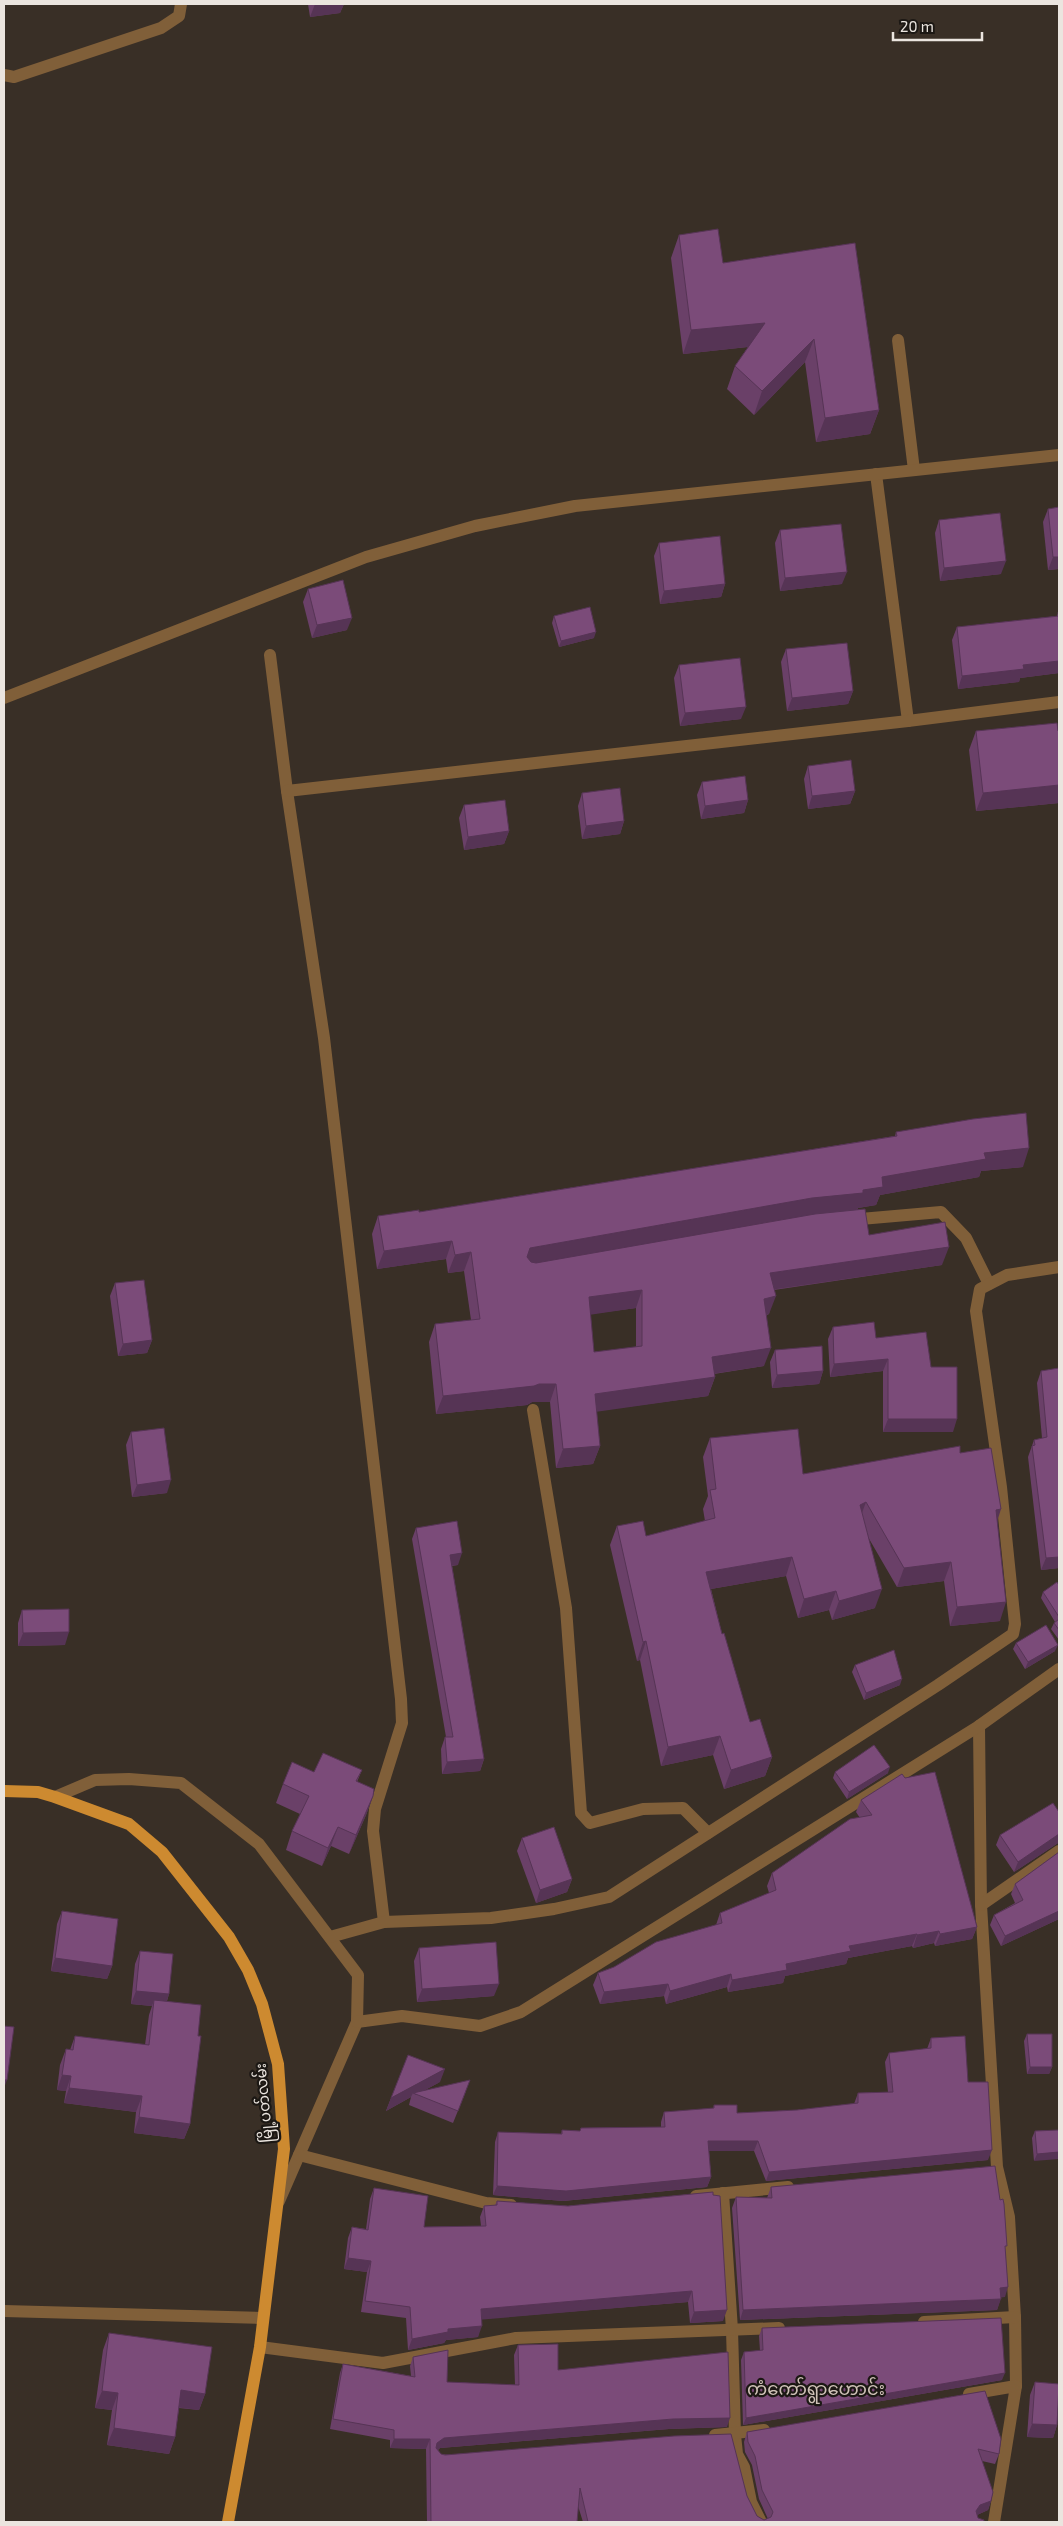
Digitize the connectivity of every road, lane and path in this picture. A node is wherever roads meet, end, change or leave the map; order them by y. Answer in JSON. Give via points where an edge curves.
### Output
{"nodes":[{"id":1,"x":181,"y":4,"type":"edge"},
{"id":2,"x":4,"y":75,"type":"edge"},
{"id":3,"x":898,"y":340,"type":"dead end"},
{"id":4,"x":1059,"y":455,"type":"edge"},
{"id":5,"x":914,"y":470,"type":"junction"},
{"id":6,"x":876,"y":474,"type":"junction"},
{"id":7,"x":270,"y":655,"type":"dead end"},
{"id":8,"x":4,"y":698,"type":"edge"},
{"id":9,"x":1059,"y":702,"type":"edge"},
{"id":10,"x":908,"y":722,"type":"junction"},
{"id":11,"x":287,"y":791,"type":"junction"},
{"id":12,"x":836,"y":1221,"type":"edge"},
{"id":13,"x":1059,"y":1268,"type":"edge"},
{"id":14,"x":990,"y":1284,"type":"junction"},
{"id":15,"x":533,"y":1410,"type":"dead end"},
{"id":16,"x":1059,"y":1669,"type":"edge"},
{"id":17,"x":979,"y":1726,"type":"junction"},
{"id":18,"x":4,"y":1791,"type":"edge"},
{"id":19,"x":55,"y":1797,"type":"junction"},
{"id":20,"x":708,"y":1833,"type":"junction"},
{"id":21,"x":1059,"y":1851,"type":"edge"},
{"id":22,"x":981,"y":1905,"type":"junction"},
{"id":23,"x":384,"y":1922,"type":"junction"},
{"id":24,"x":330,"y":1937,"type":"junction"},
{"id":25,"x":357,"y":2022,"type":"junction"},
{"id":26,"x":299,"y":2155,"type":"junction"},
{"id":27,"x":802,"y":2186,"type":"edge"},
{"id":28,"x":723,"y":2193,"type":"junction"},
{"id":29,"x":686,"y":2197,"type":"edge"},
{"id":30,"x":524,"y":2206,"type":"edge"},
{"id":31,"x":277,"y":2207,"type":"junction"},
{"id":32,"x":4,"y":2311,"type":"edge"},
{"id":33,"x":1015,"y":2317,"type":"junction"},
{"id":34,"x":263,"y":2318,"type":"junction"},
{"id":35,"x":908,"y":2322,"type":"edge"},
{"id":36,"x":791,"y":2328,"type":"edge"},
{"id":37,"x":732,"y":2330,"type":"junction"},
{"id":38,"x":260,"y":2347,"type":"junction"},
{"id":39,"x":1016,"y":2386,"type":"junction"},
{"id":40,"x":958,"y":2396,"type":"edge"},
{"id":41,"x":774,"y":2428,"type":"edge"},
{"id":42,"x":735,"y":2435,"type":"junction"},
{"id":43,"x":698,"y":2436,"type":"edge"},
{"id":44,"x":995,"y":2519,"type":"edge"},
{"id":45,"x":228,"y":2522,"type":"edge"},
{"id":46,"x":761,"y":2522,"type":"edge"},
{"id":47,"x":980,"y":2522,"type":"edge"}],
"edges":[{"from":1,"to":2,"type":"street","via":[[179,16],[160,28],[14,76]]},
{"from":3,"to":5,"type":"street"},
{"from":4,"to":5,"type":"street"},
{"from":5,"to":6,"type":"street"},
{"from":6,"to":8,"type":"street","via":[[575,506],[475,526],[366,557]]},
{"from":6,"to":10,"type":"street"},
{"from":7,"to":11,"type":"street"},
{"from":9,"to":10,"type":"street"},
{"from":10,"to":11,"type":"street"},
{"from":11,"to":23,"type":"street","via":[[324,1038],[401,1699],[402,1724],[375,1808],[373,1831]]},
{"from":12,"to":14,"type":"street","via":[[942,1212],[966,1238]]},
{"from":13,"to":14,"type":"street","via":[[1006,1275]]},
{"from":14,"to":20,"type":"street","via":[[980,1289],[976,1311],[1002,1486],[1015,1624],[1013,1634]]},
{"from":15,"to":20,"type":"street","via":[[566,1608],[581,1814],[590,1823],[644,1808],[683,1808]]},
{"from":16,"to":17,"type":"street"},
{"from":17,"to":22,"type":"street"},
{"from":17,"to":25,"type":"street","via":[[521,2012],[480,2026],[402,2016]]},
{"from":18,"to":19,"type":"main road","name":"မြို့ပတ်လမ်း","via":[[38,1792]]},
{"from":19,"to":24,"type":"street","via":[[96,1780],[181,1783],[259,1844]]},
{"from":19,"to":31,"type":"main road","name":"မြို့ပတ်လမ်း","via":[[129,1824],[162,1852],[229,1937],[248,1970],[262,2004],[278,2064],[284,2149]]},
{"from":20,"to":23,"type":"street","via":[[609,1897],[491,1918]]},
{"from":21,"to":22,"type":"street"},
{"from":22,"to":33,"type":"street","via":[[992,2167],[1009,2217]]},
{"from":23,"to":24,"type":"street"},
{"from":24,"to":25,"type":"street","via":[[358,1975]]},
{"from":25,"to":26,"type":"street"},
{"from":26,"to":30,"type":"street","via":[[486,2203]]},
{"from":26,"to":31,"type":"street"},
{"from":27,"to":28,"type":"street"},
{"from":28,"to":29,"type":"street"},
{"from":28,"to":37,"type":"street"},
{"from":31,"to":34,"type":"main road","name":"မြို့ပတ်လမ်း"},
{"from":32,"to":34,"type":"street"},
{"from":33,"to":35,"type":"street"},
{"from":33,"to":39,"type":"street"},
{"from":34,"to":38,"type":"main road","name":"မြို့ပတ်လမ်း"},
{"from":36,"to":37,"type":"street"},
{"from":37,"to":38,"type":"street","via":[[516,2338],[383,2363]]},
{"from":37,"to":42,"type":"street"},
{"from":38,"to":45,"type":"main road","name":"မြို့ပတ်လမ်း"},
{"from":39,"to":40,"type":"street"},
{"from":39,"to":44,"type":"street"},
{"from":41,"to":42,"type":"street"},
{"from":42,"to":43,"type":"street"},
{"from":42,"to":46,"type":"street","via":[[750,2502]]},
{"from":44,"to":47,"type":"street"}]}
